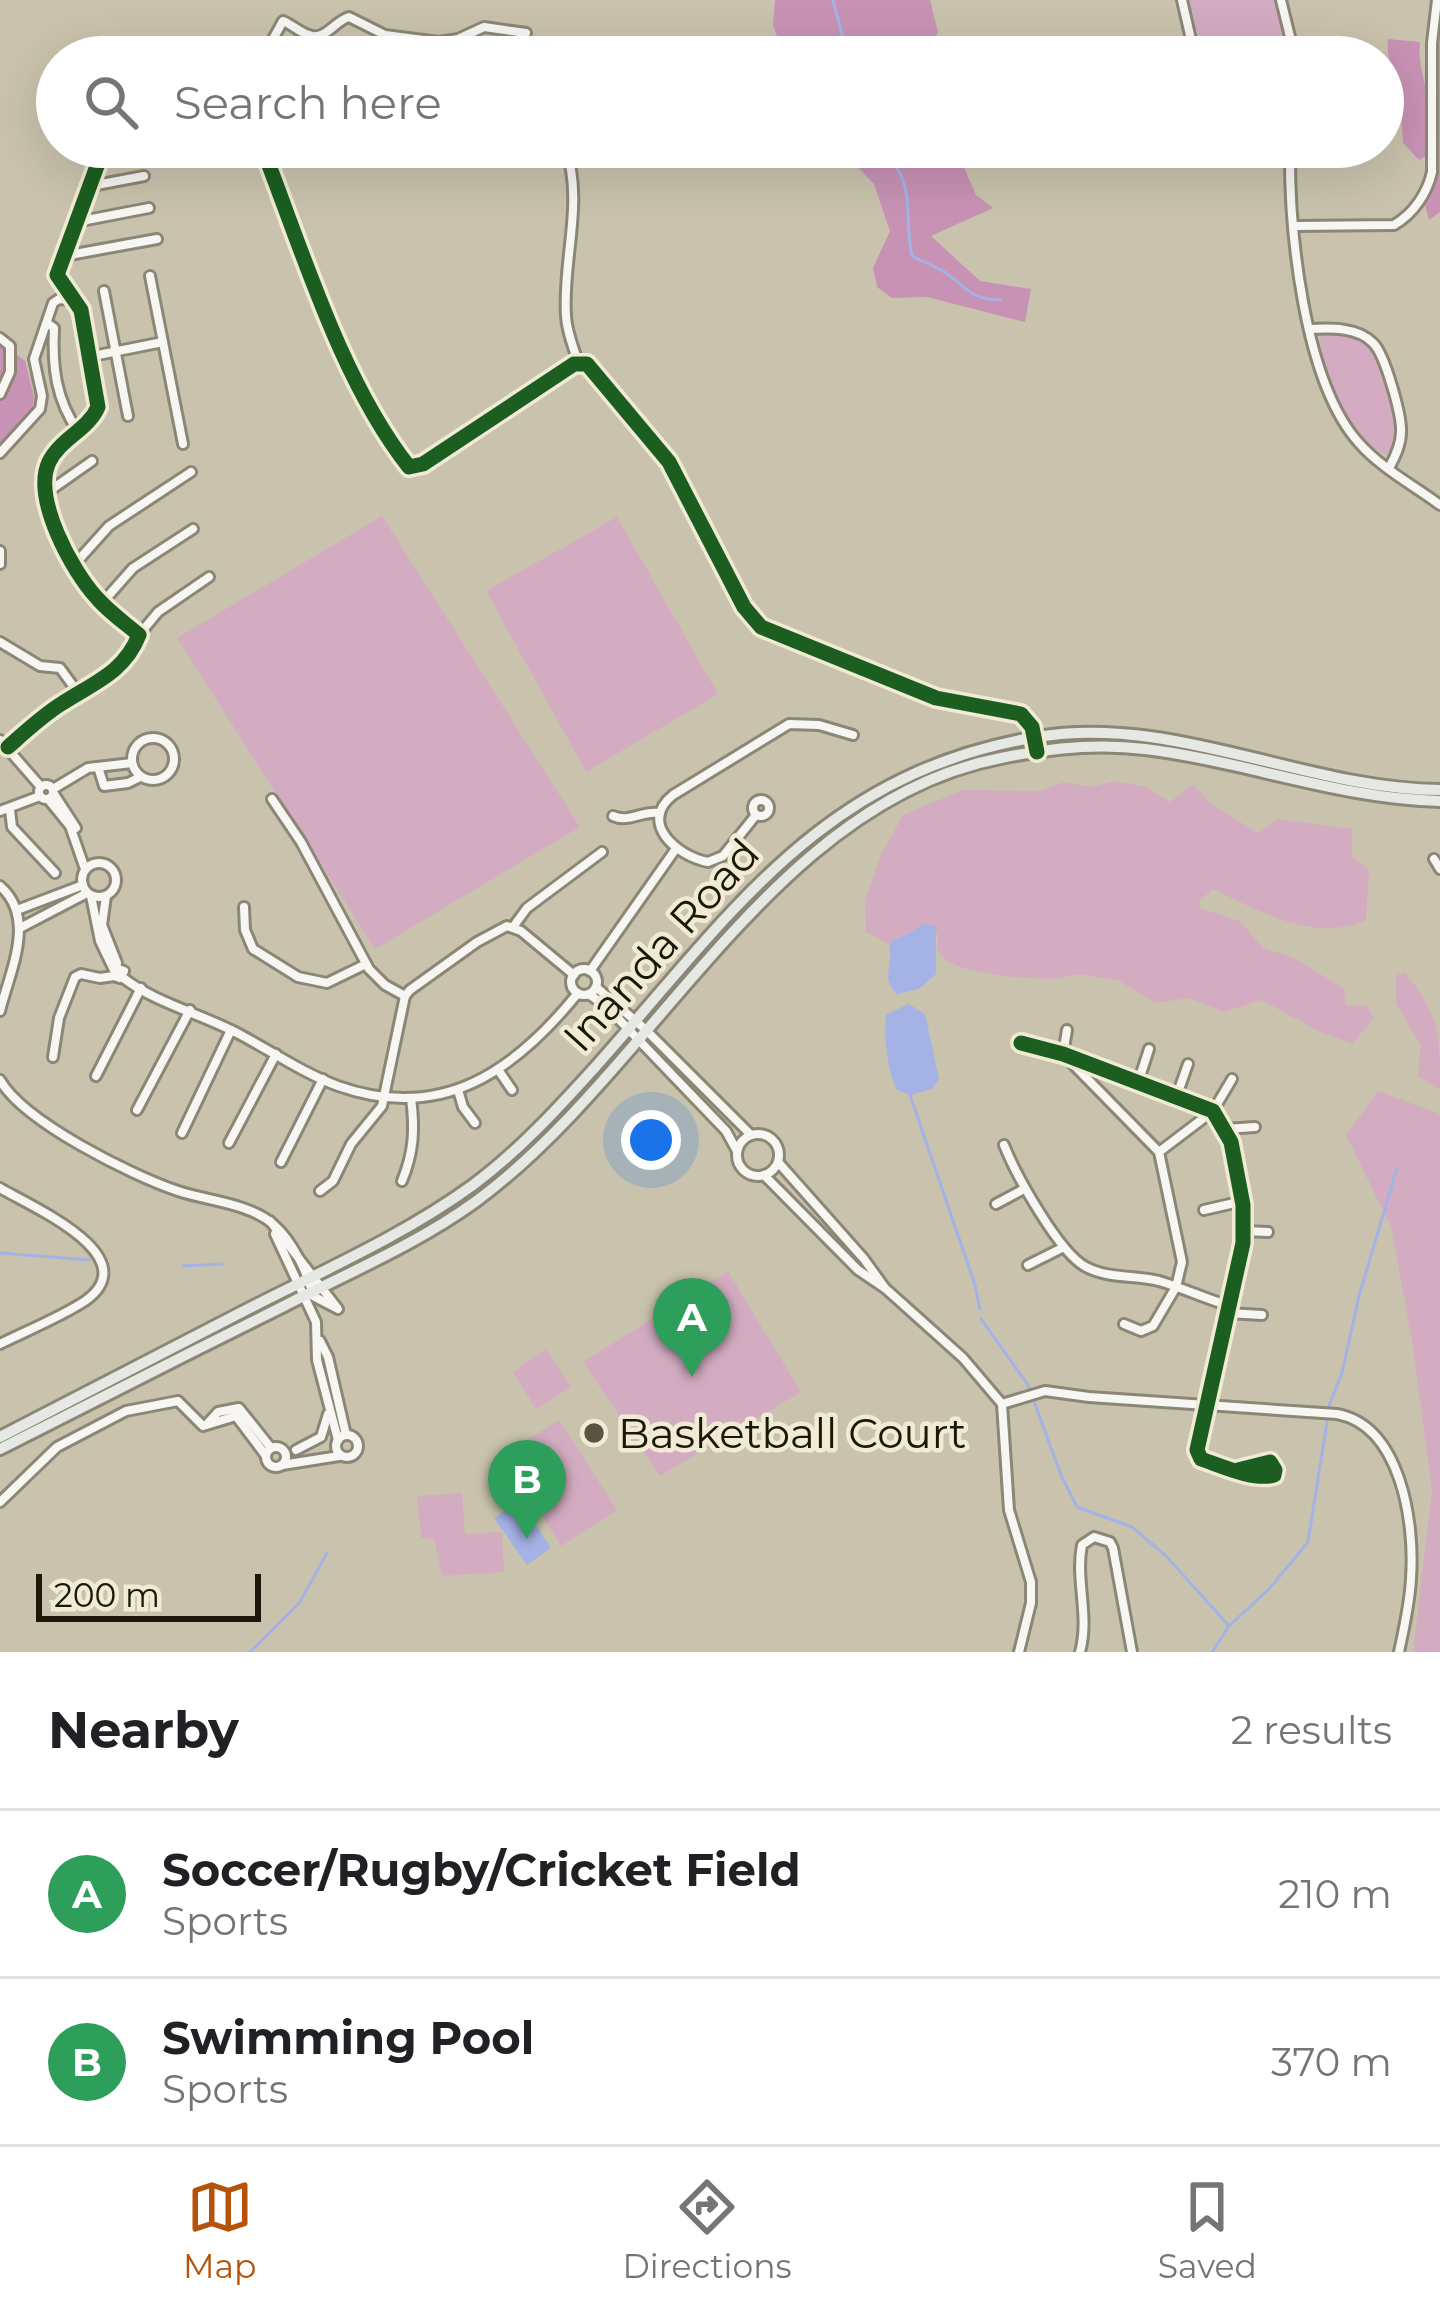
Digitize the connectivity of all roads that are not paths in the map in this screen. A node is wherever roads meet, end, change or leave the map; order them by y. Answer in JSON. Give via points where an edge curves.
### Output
{"nodes":[{"id":1,"x":1182,"y":0,"type":"edge"},
{"id":2,"x":1281,"y":0,"type":"edge"},
{"id":3,"x":1437,"y":0,"type":"edge"},
{"id":4,"x":526,"y":33,"type":"dead end"},
{"id":5,"x":274,"y":36,"type":"edge"},
{"id":6,"x":310,"y":36,"type":"joint"},
{"id":7,"x":393,"y":36,"type":"edge"},
{"id":8,"x":463,"y":36,"type":"edge"},
{"id":9,"x":1190,"y":36,"type":"edge"},
{"id":10,"x":1290,"y":36,"type":"edge"},
{"id":11,"x":96,"y":168,"type":"edge"},
{"id":12,"x":270,"y":168,"type":"edge"},
{"id":13,"x":568,"y":168,"type":"edge"},
{"id":14,"x":1291,"y":168,"type":"edge"},
{"id":15,"x":144,"y":176,"type":"dead end"},
{"id":16,"x":89,"y":186,"type":"junction"},
{"id":17,"x":149,"y":208,"type":"dead end"},
{"id":18,"x":76,"y":222,"type":"junction"},
{"id":19,"x":1295,"y":226,"type":"junction"},
{"id":20,"x":157,"y":239,"type":"dead end"},
{"id":21,"x":63,"y":257,"type":"junction"},
{"id":22,"x":150,"y":276,"type":"dead end"},
{"id":23,"x":104,"y":291,"type":"dead end"},
{"id":24,"x":74,"y":300,"type":"junction"},
{"id":25,"x":47,"y":323,"type":"junction"},
{"id":26,"x":1310,"y":329,"type":"junction"},
{"id":27,"x":0,"y":338,"type":"edge"},
{"id":28,"x":163,"y":342,"type":"junction"},
{"id":29,"x":115,"y":352,"type":"junction"},
{"id":30,"x":88,"y":358,"type":"junction"},
{"id":31,"x":578,"y":362,"type":"junction"},
{"id":32,"x":0,"y":394,"type":"edge"},
{"id":33,"x":128,"y":416,"type":"dead end"},
{"id":34,"x":78,"y":431,"type":"junction"},
{"id":35,"x":183,"y":444,"type":"dead end"},
{"id":36,"x":0,"y":453,"type":"edge"},
{"id":37,"x":92,"y":461,"type":"dead end"},
{"id":38,"x":1389,"y":468,"type":"junction"},
{"id":39,"x":191,"y":472,"type":"dead end"},
{"id":40,"x":45,"y":494,"type":"junction"},
{"id":41,"x":1440,"y":506,"type":"edge"},
{"id":42,"x":193,"y":529,"type":"dead end"},
{"id":43,"x":0,"y":551,"type":"edge"},
{"id":44,"x":0,"y":564,"type":"edge"},
{"id":45,"x":74,"y":565,"type":"junction"},
{"id":46,"x":209,"y":578,"type":"dead end"},
{"id":47,"x":102,"y":603,"type":"junction"},
{"id":48,"x":139,"y":635,"type":"junction"},
{"id":49,"x":0,"y":642,"type":"edge"},
{"id":50,"x":80,"y":694,"type":"junction"},
{"id":51,"x":853,"y":735,"type":"dead end"},
{"id":52,"x":1034,"y":737,"type":"junction"},
{"id":53,"x":4,"y":743,"type":"edge"},
{"id":54,"x":1037,"y":752,"type":"junction"},
{"id":55,"x":132,"y":763,"type":"junction"},
{"id":56,"x":98,"y":767,"type":"junction"},
{"id":57,"x":141,"y":776,"type":"junction"},
{"id":58,"x":1440,"y":790,"type":"edge"},
{"id":59,"x":47,"y":793,"type":"junction"},
{"id":60,"x":272,"y":799,"type":"dead end"},
{"id":61,"x":1440,"y":801,"type":"edge"},
{"id":62,"x":5,"y":810,"type":"edge"},
{"id":63,"x":658,"y":813,"type":"junction"},
{"id":64,"x":756,"y":815,"type":"dead end"},
{"id":65,"x":613,"y":816,"type":"dead end"},
{"id":66,"x":675,"y":850,"type":"junction"},
{"id":67,"x":602,"y":852,"type":"dead end"},
{"id":68,"x":1434,"y":859,"type":"dead end"},
{"id":69,"x":94,"y":863,"type":"junction"},
{"id":70,"x":1440,"y":869,"type":"edge"},
{"id":71,"x":85,"y":870,"type":"junction"},
{"id":72,"x":55,"y":873,"type":"dead end"},
{"id":73,"x":0,"y":886,"type":"edge"},
{"id":74,"x":87,"y":891,"type":"junction"},
{"id":75,"x":106,"y":896,"type":"junction"},
{"id":76,"x":244,"y":907,"type":"dead end"},
{"id":77,"x":17,"y":910,"type":"junction"},
{"id":78,"x":513,"y":927,"type":"junction"},
{"id":79,"x":19,"y":929,"type":"junction"},
{"id":80,"x":366,"y":964,"type":"junction"},
{"id":81,"x":590,"y":970,"type":"junction"},
{"id":82,"x":117,"y":973,"type":"junction"},
{"id":83,"x":574,"y":975,"type":"junction"},
{"id":84,"x":141,"y":988,"type":"junction"},
{"id":85,"x":588,"y":991,"type":"junction"},
{"id":86,"x":405,"y":996,"type":"junction"},
{"id":87,"x":190,"y":1010,"type":"junction"},
{"id":88,"x":0,"y":1011,"type":"edge"},
{"id":89,"x":632,"y":1025,"type":"junction"},
{"id":90,"x":231,"y":1030,"type":"junction"},
{"id":91,"x":1067,"y":1030,"type":"dead end"},
{"id":92,"x":642,"y":1035,"type":"junction"},
{"id":93,"x":1022,"y":1043,"type":"dead end"},
{"id":94,"x":1149,"y":1048,"type":"dead end"},
{"id":95,"x":276,"y":1054,"type":"junction"},
{"id":96,"x":1063,"y":1054,"type":"junction"},
{"id":97,"x":53,"y":1057,"type":"dead end"},
{"id":98,"x":1188,"y":1064,"type":"dead end"},
{"id":99,"x":1095,"y":1065,"type":"junction"},
{"id":100,"x":499,"y":1071,"type":"junction"},
{"id":101,"x":96,"y":1076,"type":"dead end"},
{"id":102,"x":1086,"y":1078,"type":"junction"},
{"id":103,"x":322,"y":1079,"type":"junction"},
{"id":104,"x":1232,"y":1079,"type":"dead end"},
{"id":105,"x":1,"y":1083,"type":"edge"},
{"id":106,"x":1138,"y":1083,"type":"junction"},
{"id":107,"x":458,"y":1090,"type":"junction"},
{"id":108,"x":512,"y":1090,"type":"dead end"},
{"id":109,"x":383,"y":1097,"type":"junction"},
{"id":110,"x":411,"y":1098,"type":"junction"},
{"id":111,"x":1176,"y":1098,"type":"junction"},
{"id":112,"x":137,"y":1110,"type":"dead end"},
{"id":113,"x":1213,"y":1111,"type":"junction"},
{"id":114,"x":475,"y":1123,"type":"dead end"},
{"id":115,"x":1255,"y":1127,"type":"dead end"},
{"id":116,"x":1225,"y":1129,"type":"junction"},
{"id":117,"x":182,"y":1133,"type":"dead end"},
{"id":118,"x":751,"y":1135,"type":"junction"},
{"id":119,"x":230,"y":1143,"type":"dead end"},
{"id":120,"x":1004,"y":1145,"type":"dead end"},
{"id":121,"x":737,"y":1151,"type":"junction"},
{"id":122,"x":1159,"y":1151,"type":"junction"},
{"id":123,"x":281,"y":1162,"type":"dead end"},
{"id":124,"x":778,"y":1162,"type":"junction"},
{"id":125,"x":764,"y":1175,"type":"junction"},
{"id":126,"x":402,"y":1181,"type":"dead end"},
{"id":127,"x":0,"y":1188,"type":"edge"},
{"id":128,"x":1024,"y":1189,"type":"junction"},
{"id":129,"x":320,"y":1191,"type":"dead end"},
{"id":130,"x":1243,"y":1202,"type":"junction"},
{"id":131,"x":996,"y":1204,"type":"dead end"},
{"id":132,"x":1204,"y":1210,"type":"dead end"},
{"id":133,"x":270,"y":1221,"type":"junction"},
{"id":134,"x":832,"y":1225,"type":"junction"},
{"id":135,"x":1244,"y":1231,"type":"junction"},
{"id":136,"x":1268,"y":1232,"type":"dead end"},
{"id":137,"x":823,"y":1234,"type":"junction"},
{"id":138,"x":1062,"y":1248,"type":"junction"},
{"id":139,"x":867,"y":1262,"type":"junction"},
{"id":140,"x":1028,"y":1265,"type":"dead end"},
{"id":141,"x":858,"y":1270,"type":"junction"},
{"id":142,"x":310,"y":1286,"type":"junction"},
{"id":143,"x":1176,"y":1287,"type":"junction"},
{"id":144,"x":886,"y":1289,"type":"junction"},
{"id":145,"x":1229,"y":1309,"type":"junction"},
{"id":146,"x":1262,"y":1315,"type":"dead end"},
{"id":147,"x":1124,"y":1324,"type":"dead end"},
{"id":148,"x":319,"y":1340,"type":"junction"},
{"id":149,"x":0,"y":1344,"type":"edge"},
{"id":150,"x":1002,"y":1404,"type":"junction"},
{"id":151,"x":1207,"y":1406,"type":"junction"},
{"id":152,"x":328,"y":1411,"type":"junction"},
{"id":153,"x":0,"y":1437,"type":"edge"},
{"id":154,"x":340,"y":1439,"type":"junction"},
{"id":155,"x":0,"y":1449,"type":"edge"},
{"id":156,"x":268,"y":1452,"type":"junction"},
{"id":157,"x":291,"y":1452,"type":"junction"},
{"id":158,"x":340,"y":1455,"type":"junction"},
{"id":159,"x":280,"y":1466,"type":"junction"},
{"id":160,"x":1238,"y":1470,"type":"dead end"},
{"id":161,"x":0,"y":1502,"type":"edge"},
{"id":162,"x":1019,"y":1652,"type":"edge"},
{"id":163,"x":1080,"y":1652,"type":"edge"},
{"id":164,"x":1132,"y":1652,"type":"edge"},
{"id":165,"x":1399,"y":1652,"type":"edge"}],
"edges":[{"from":1,"to":9,"type":"street"},
{"from":2,"to":10,"type":"street"},
{"from":3,"to":19,"type":"street","via":[[1426,190],[1394,226]]},
{"from":4,"to":8,"type":"street","via":[[484,27]]},
{"from":5,"to":6,"type":"street","via":[[281,22]]},
{"from":6,"to":7,"type":"street","via":[[349,16]]},
{"from":11,"to":16,"type":"street"},
{"from":12,"to":31,"type":"street","via":[[339,344],[410,467]]},
{"from":13,"to":31,"type":"street","via":[[565,311]]},
{"from":14,"to":19,"type":"street"},
{"from":15,"to":16,"type":"street"},
{"from":16,"to":18,"type":"street"},
{"from":17,"to":18,"type":"street"},
{"from":18,"to":21,"type":"street"},
{"from":19,"to":26,"type":"street"},
{"from":20,"to":21,"type":"street"},
{"from":21,"to":24,"type":"street","via":[[58,278]]},
{"from":22,"to":28,"type":"street"},
{"from":23,"to":29,"type":"street"},
{"from":24,"to":25,"type":"street","via":[[55,301]]},
{"from":24,"to":30,"type":"street"},
{"from":25,"to":34,"type":"street","via":[[63,413]]},
{"from":25,"to":36,"type":"street","via":[[34,362],[40,409]]},
{"from":26,"to":38,"type":"street","via":[[1341,420]]},
{"from":26,"to":38,"type":"street","via":[[1349,331],[1378,350],[1401,423]]},
{"from":27,"to":32,"type":"street","via":[[12,361]]},
{"from":28,"to":29,"type":"street"},
{"from":28,"to":35,"type":"street"},
{"from":29,"to":30,"type":"street"},
{"from":29,"to":33,"type":"street"},
{"from":30,"to":34,"type":"street","via":[[98,407]]},
{"from":31,"to":52,"type":"street","via":[[594,370],[669,462],[761,627],[936,698],[1021,714]]},
{"from":34,"to":40,"type":"street","via":[[50,461]]},
{"from":37,"to":40,"type":"street"},
{"from":38,"to":41,"type":"street"},
{"from":39,"to":45,"type":"street","via":[[109,526]]},
{"from":40,"to":45,"type":"street"},
{"from":42,"to":47,"type":"street","via":[[134,568]]},
{"from":43,"to":44,"type":"street"},
{"from":45,"to":47,"type":"street"},
{"from":46,"to":48,"type":"street"},
{"from":47,"to":48,"type":"street"},
{"from":48,"to":50,"type":"street","via":[[118,668]]},
{"from":49,"to":50,"type":"street","via":[[37,665],[60,668]]},
{"from":50,"to":53,"type":"street"},
{"from":51,"to":63,"type":"street","via":[[789,724],[673,795]]},
{"from":52,"to":54,"type":"street"},
{"from":52,"to":58,"type":"main road","name":"Inanda Road","via":[[1137,735]]},
{"from":52,"to":89,"type":"main road","name":"Inanda Road","via":[[933,764],[829,820],[766,876]]},
{"from":53,"to":59,"type":"street"},
{"from":54,"to":61,"type":"main road","name":"Inanda Road","via":[[1143,748]]},
{"from":54,"to":92,"type":"main road","name":"Inanda Road","via":[[942,775],[844,828],[781,882]]},
{"from":55,"to":56,"type":"street"},
{"from":55,"to":57,"type":"street"},
{"from":55,"to":57,"type":"street","via":[[141,741],[170,746],[167,775]]},
{"from":56,"to":57,"type":"street","via":[[104,785]]},
{"from":56,"to":59,"type":"street"},
{"from":59,"to":62,"type":"street"},
{"from":59,"to":69,"type":"street"},
{"from":59,"to":71,"type":"street"},
{"from":60,"to":80,"type":"street"},
{"from":62,"to":72,"type":"street"},
{"from":63,"to":65,"type":"street"},
{"from":63,"to":66,"type":"street"},
{"from":64,"to":66,"type":"street","via":[[718,860]]},
{"from":66,"to":81,"type":"street"},
{"from":67,"to":78,"type":"street","via":[[526,908]]},
{"from":68,"to":70,"type":"street"},
{"from":69,"to":71,"type":"street"},
{"from":69,"to":75,"type":"street","via":[[115,872]]},
{"from":71,"to":74,"type":"street"},
{"from":73,"to":77,"type":"street"},
{"from":74,"to":75,"type":"street"},
{"from":74,"to":77,"type":"street"},
{"from":74,"to":79,"type":"street"},
{"from":74,"to":82,"type":"street"},
{"from":75,"to":82,"type":"street","via":[[102,926]]},
{"from":76,"to":80,"type":"street","via":[[253,949],[298,977],[327,983]]},
{"from":77,"to":79,"type":"street"},
{"from":78,"to":83,"type":"street"},
{"from":78,"to":86,"type":"street","via":[[493,932]]},
{"from":79,"to":88,"type":"street"},
{"from":80,"to":86,"type":"street"},
{"from":81,"to":83,"type":"street"},
{"from":81,"to":85,"type":"street","via":[[596,978]]},
{"from":82,"to":84,"type":"street"},
{"from":82,"to":97,"type":"street","via":[[74,980]]},
{"from":83,"to":85,"type":"street","via":[[572,986]]},
{"from":84,"to":87,"type":"street"},
{"from":84,"to":101,"type":"street"},
{"from":85,"to":89,"type":"street"},
{"from":85,"to":100,"type":"street"},
{"from":86,"to":109,"type":"street"},
{"from":87,"to":90,"type":"street"},
{"from":87,"to":112,"type":"street"},
{"from":89,"to":92,"type":"street"},
{"from":89,"to":142,"type":"main road","name":"Inanda Road","via":[[485,1175]]},
{"from":90,"to":95,"type":"street"},
{"from":90,"to":117,"type":"street"},
{"from":91,"to":96,"type":"street"},
{"from":92,"to":118,"type":"street"},
{"from":92,"to":121,"type":"street"},
{"from":92,"to":142,"type":"main road","name":"Inanda Road","via":[[552,1136],[476,1201]]},
{"from":93,"to":96,"type":"street"},
{"from":94,"to":106,"type":"street"},
{"from":95,"to":103,"type":"street"},
{"from":95,"to":119,"type":"street"},
{"from":96,"to":99,"type":"street"},
{"from":96,"to":102,"type":"street"},
{"from":98,"to":111,"type":"street"},
{"from":99,"to":102,"type":"street"},
{"from":99,"to":106,"type":"street"},
{"from":100,"to":107,"type":"street"},
{"from":100,"to":108,"type":"street"},
{"from":102,"to":122,"type":"street"},
{"from":103,"to":109,"type":"street"},
{"from":103,"to":123,"type":"street"},
{"from":104,"to":113,"type":"street"},
{"from":105,"to":133,"type":"street","via":[[46,1123],[120,1164]]},
{"from":106,"to":111,"type":"street"},
{"from":107,"to":110,"type":"street"},
{"from":107,"to":114,"type":"street"},
{"from":109,"to":110,"type":"street"},
{"from":109,"to":129,"type":"street"},
{"from":110,"to":126,"type":"street","via":[[415,1129]]},
{"from":111,"to":113,"type":"street"},
{"from":113,"to":116,"type":"street"},
{"from":113,"to":122,"type":"street"},
{"from":115,"to":116,"type":"street"},
{"from":116,"to":130,"type":"street"},
{"from":118,"to":121,"type":"street"},
{"from":118,"to":124,"type":"street","via":[[771,1138]]},
{"from":120,"to":128,"type":"street"},
{"from":121,"to":125,"type":"street","via":[[744,1170]]},
{"from":122,"to":143,"type":"street","via":[[1182,1262]]},
{"from":124,"to":125,"type":"street"},
{"from":124,"to":134,"type":"street"},
{"from":125,"to":137,"type":"street"},
{"from":127,"to":149,"type":"street","via":[[84,1237],[101,1270],[85,1300]]},
{"from":128,"to":131,"type":"street"},
{"from":128,"to":138,"type":"street"},
{"from":130,"to":132,"type":"street"},
{"from":130,"to":135,"type":"street"},
{"from":133,"to":142,"type":"street"},
{"from":133,"to":142,"type":"street","via":[[338,1309]]},
{"from":133,"to":148,"type":"street"},
{"from":134,"to":137,"type":"street"},
{"from":134,"to":139,"type":"street"},
{"from":135,"to":136,"type":"street"},
{"from":135,"to":145,"type":"street"},
{"from":137,"to":141,"type":"street"},
{"from":138,"to":140,"type":"street"},
{"from":138,"to":143,"type":"street","via":[[1099,1272]]},
{"from":139,"to":141,"type":"street"},
{"from":139,"to":144,"type":"street"},
{"from":141,"to":144,"type":"street"},
{"from":142,"to":153,"type":"main road","name":"Inanda Road"},
{"from":142,"to":155,"type":"main road","name":"Inanda Road"},
{"from":143,"to":145,"type":"street"},
{"from":143,"to":147,"type":"street","via":[[1149,1330]]},
{"from":144,"to":150,"type":"street"},
{"from":145,"to":146,"type":"street"},
{"from":145,"to":151,"type":"street"},
{"from":148,"to":152,"type":"street"},
{"from":148,"to":154,"type":"street"},
{"from":150,"to":151,"type":"street","via":[[1039,1393]]},
{"from":150,"to":162,"type":"street","via":[[1009,1510],[1031,1582]]},
{"from":151,"to":160,"type":"street","via":[[1198,1454]]},
{"from":151,"to":165,"type":"street","via":[[1336,1414],[1381,1441],[1405,1508],[1412,1576]]},
{"from":152,"to":154,"type":"street"},
{"from":152,"to":157,"type":"street","via":[[321,1436]]},
{"from":154,"to":157,"type":"street"},
{"from":154,"to":158,"type":"street"},
{"from":154,"to":158,"type":"street","via":[[356,1440],[358,1450]]},
{"from":156,"to":157,"type":"street"},
{"from":156,"to":159,"type":"street","via":[[270,1465]]},
{"from":156,"to":161,"type":"street","via":[[239,1408],[203,1426],[178,1401],[126,1411],[57,1447]]},
{"from":157,"to":159,"type":"street"},
{"from":158,"to":159,"type":"street"},
{"from":163,"to":164,"type":"street","via":[[1080,1554],[1094,1537],[1113,1548]]}]}
